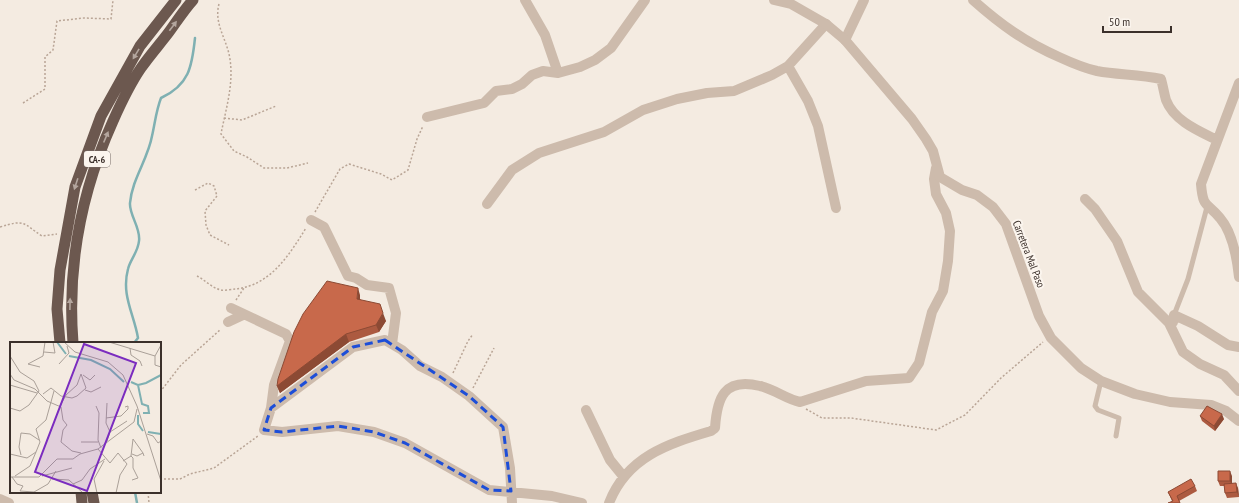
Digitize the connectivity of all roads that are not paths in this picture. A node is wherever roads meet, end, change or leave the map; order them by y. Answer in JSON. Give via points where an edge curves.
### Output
{"nodes":[{"id":1,"x":176,"y":0,"type":"edge"},
{"id":2,"x":193,"y":0,"type":"edge"},
{"id":3,"x":525,"y":0,"type":"edge"},
{"id":4,"x":645,"y":0,"type":"edge"},
{"id":5,"x":774,"y":0,"type":"edge"},
{"id":6,"x":864,"y":0,"type":"edge"},
{"id":7,"x":973,"y":0,"type":"edge"},
{"id":8,"x":826,"y":24,"type":"junction"},
{"id":9,"x":845,"y":40,"type":"junction"},
{"id":10,"x":788,"y":66,"type":"junction"},
{"id":11,"x":558,"y":73,"type":"junction"},
{"id":12,"x":1239,"y":83,"type":"edge"},
{"id":13,"x":428,"y":117,"type":"road end"},
{"id":14,"x":1217,"y":140,"type":"junction"},
{"id":15,"x":936,"y":168,"type":"junction"},
{"id":16,"x":1085,"y":199,"type":"dead end"},
{"id":17,"x":486,"y":204,"type":"dead end"},
{"id":18,"x":1208,"y":207,"type":"junction"},
{"id":19,"x":836,"y":208,"type":"dead end"},
{"id":20,"x":311,"y":220,"type":"road end"},
{"id":21,"x":1239,"y":277,"type":"edge"},
{"id":22,"x":231,"y":308,"type":"road end"},
{"id":23,"x":243,"y":315,"type":"junction"},
{"id":24,"x":1172,"y":319,"type":"junction"},
{"id":25,"x":228,"y":322,"type":"road end"},
{"id":26,"x":60,"y":342,"type":"edge"},
{"id":27,"x":73,"y":342,"type":"edge"},
{"id":28,"x":392,"y":344,"type":"junction"},
{"id":29,"x":1239,"y":347,"type":"edge"},
{"id":30,"x":1101,"y":381,"type":"junction"},
{"id":31,"x":1239,"y":391,"type":"edge"},
{"id":32,"x":271,"y":408,"type":"junction"},
{"id":33,"x":586,"y":410,"type":"dead end"},
{"id":34,"x":1239,"y":421,"type":"edge"},
{"id":35,"x":1116,"y":436,"type":"dead end"},
{"id":36,"x":623,"y":476,"type":"junction"},
{"id":37,"x":511,"y":491,"type":"junction"},
{"id":38,"x":81,"y":493,"type":"edge"},
{"id":39,"x":92,"y":493,"type":"edge"},
{"id":40,"x":0,"y":499,"type":"edge"},
{"id":41,"x":9,"y":503,"type":"edge"},
{"id":42,"x":82,"y":503,"type":"edge"},
{"id":43,"x":94,"y":503,"type":"edge"},
{"id":44,"x":512,"y":503,"type":"edge"},
{"id":45,"x":582,"y":503,"type":"edge"},
{"id":46,"x":609,"y":503,"type":"edge"}],
"edges":[{"from":1,"to":26,"type":"highway","number":"CA-6","one_way":true,"via":[[140,46],[101,116],[74,187],[65,234],[57,308]]},
{"from":27,"to":2,"type":"highway","number":"CA-6","one_way":true,"via":[[70,308],[76,239],[92,175],[120,105],[140,68]]},
{"from":3,"to":11,"type":"street","via":[[545,35]]},
{"from":4,"to":11,"type":"street","via":[[611,48],[596,60]]},
{"from":5,"to":8,"type":"street","name":"Carretera Mal Paso","via":[[791,4]]},
{"from":6,"to":9,"type":"street"},
{"from":7,"to":14,"type":"street","via":[[1020,38],[1082,68],[1099,72],[1141,74],[1161,79],[1166,100],[1177,116],[1193,128]]},
{"from":8,"to":9,"type":"street","name":"Carretera Mal Paso"},
{"from":8,"to":10,"type":"street"},
{"from":9,"to":15,"type":"street","name":"Carretera Mal Paso","via":[[922,134],[933,151]]},
{"from":10,"to":17,"type":"street","via":[[734,91],[677,99],[643,110],[604,132],[539,153],[512,170]]},
{"from":10,"to":19,"type":"street","via":[[808,101],[818,126]]},
{"from":11,"to":13,"type":"street","via":[[543,71],[532,75],[512,90],[496,91],[484,103]]},
{"from":12,"to":14,"type":"street"},
{"from":14,"to":18,"type":"street","via":[[1201,184],[1202,199]]},
{"from":15,"to":30,"type":"street","name":"Carretera Mal Paso","via":[[940,177],[947,183],[977,195],[993,207],[1006,224],[1039,316],[1051,338],[1081,368]]},
{"from":15,"to":36,"type":"street","via":[[936,194],[946,213],[950,231],[948,261],[943,291],[932,312],[919,363],[909,378],[866,381],[800,402],[761,386],[739,383],[720,396],[716,408],[715,428],[656,450]]},
{"from":16,"to":24,"type":"street","via":[[1096,209],[1117,241],[1138,292]]},
{"from":18,"to":21,"type":"street","via":[[1220,218],[1230,236]]},
{"from":18,"to":24,"type":"lane","via":[[1188,279]]},
{"from":20,"to":28,"type":"street","via":[[324,227],[348,276],[367,285],[389,288],[396,313]]},
{"from":22,"to":23,"type":"street"},
{"from":23,"to":25,"type":"street"},
{"from":23,"to":32,"type":"street","via":[[289,337],[290,342],[274,385]]},
{"from":24,"to":29,"type":"street","via":[[1198,326],[1228,345]]},
{"from":24,"to":31,"type":"street","via":[[1183,352],[1200,364],[1224,375]]},
{"from":28,"to":32,"type":"street","via":[[385,340],[353,347]]},
{"from":28,"to":37,"type":"street","via":[[420,366],[470,396],[503,427]]},
{"from":30,"to":34,"type":"street","name":"Carretera Mal Paso","via":[[1135,394],[1170,402],[1211,405],[1226,411]]},
{"from":30,"to":35,"type":"lane","via":[[1095,406],[1098,410],[1120,418]]},
{"from":32,"to":37,"type":"street","via":[[264,430],[282,432],[338,426],[374,432],[404,443],[489,490]]},
{"from":33,"to":36,"type":"street","via":[[610,460]]},
{"from":36,"to":46,"type":"street"},
{"from":37,"to":44,"type":"street"},
{"from":37,"to":45,"type":"street"},
{"from":38,"to":42,"type":"highway"},
{"from":39,"to":43,"type":"highway"},
{"from":40,"to":41,"type":"street"}]}
